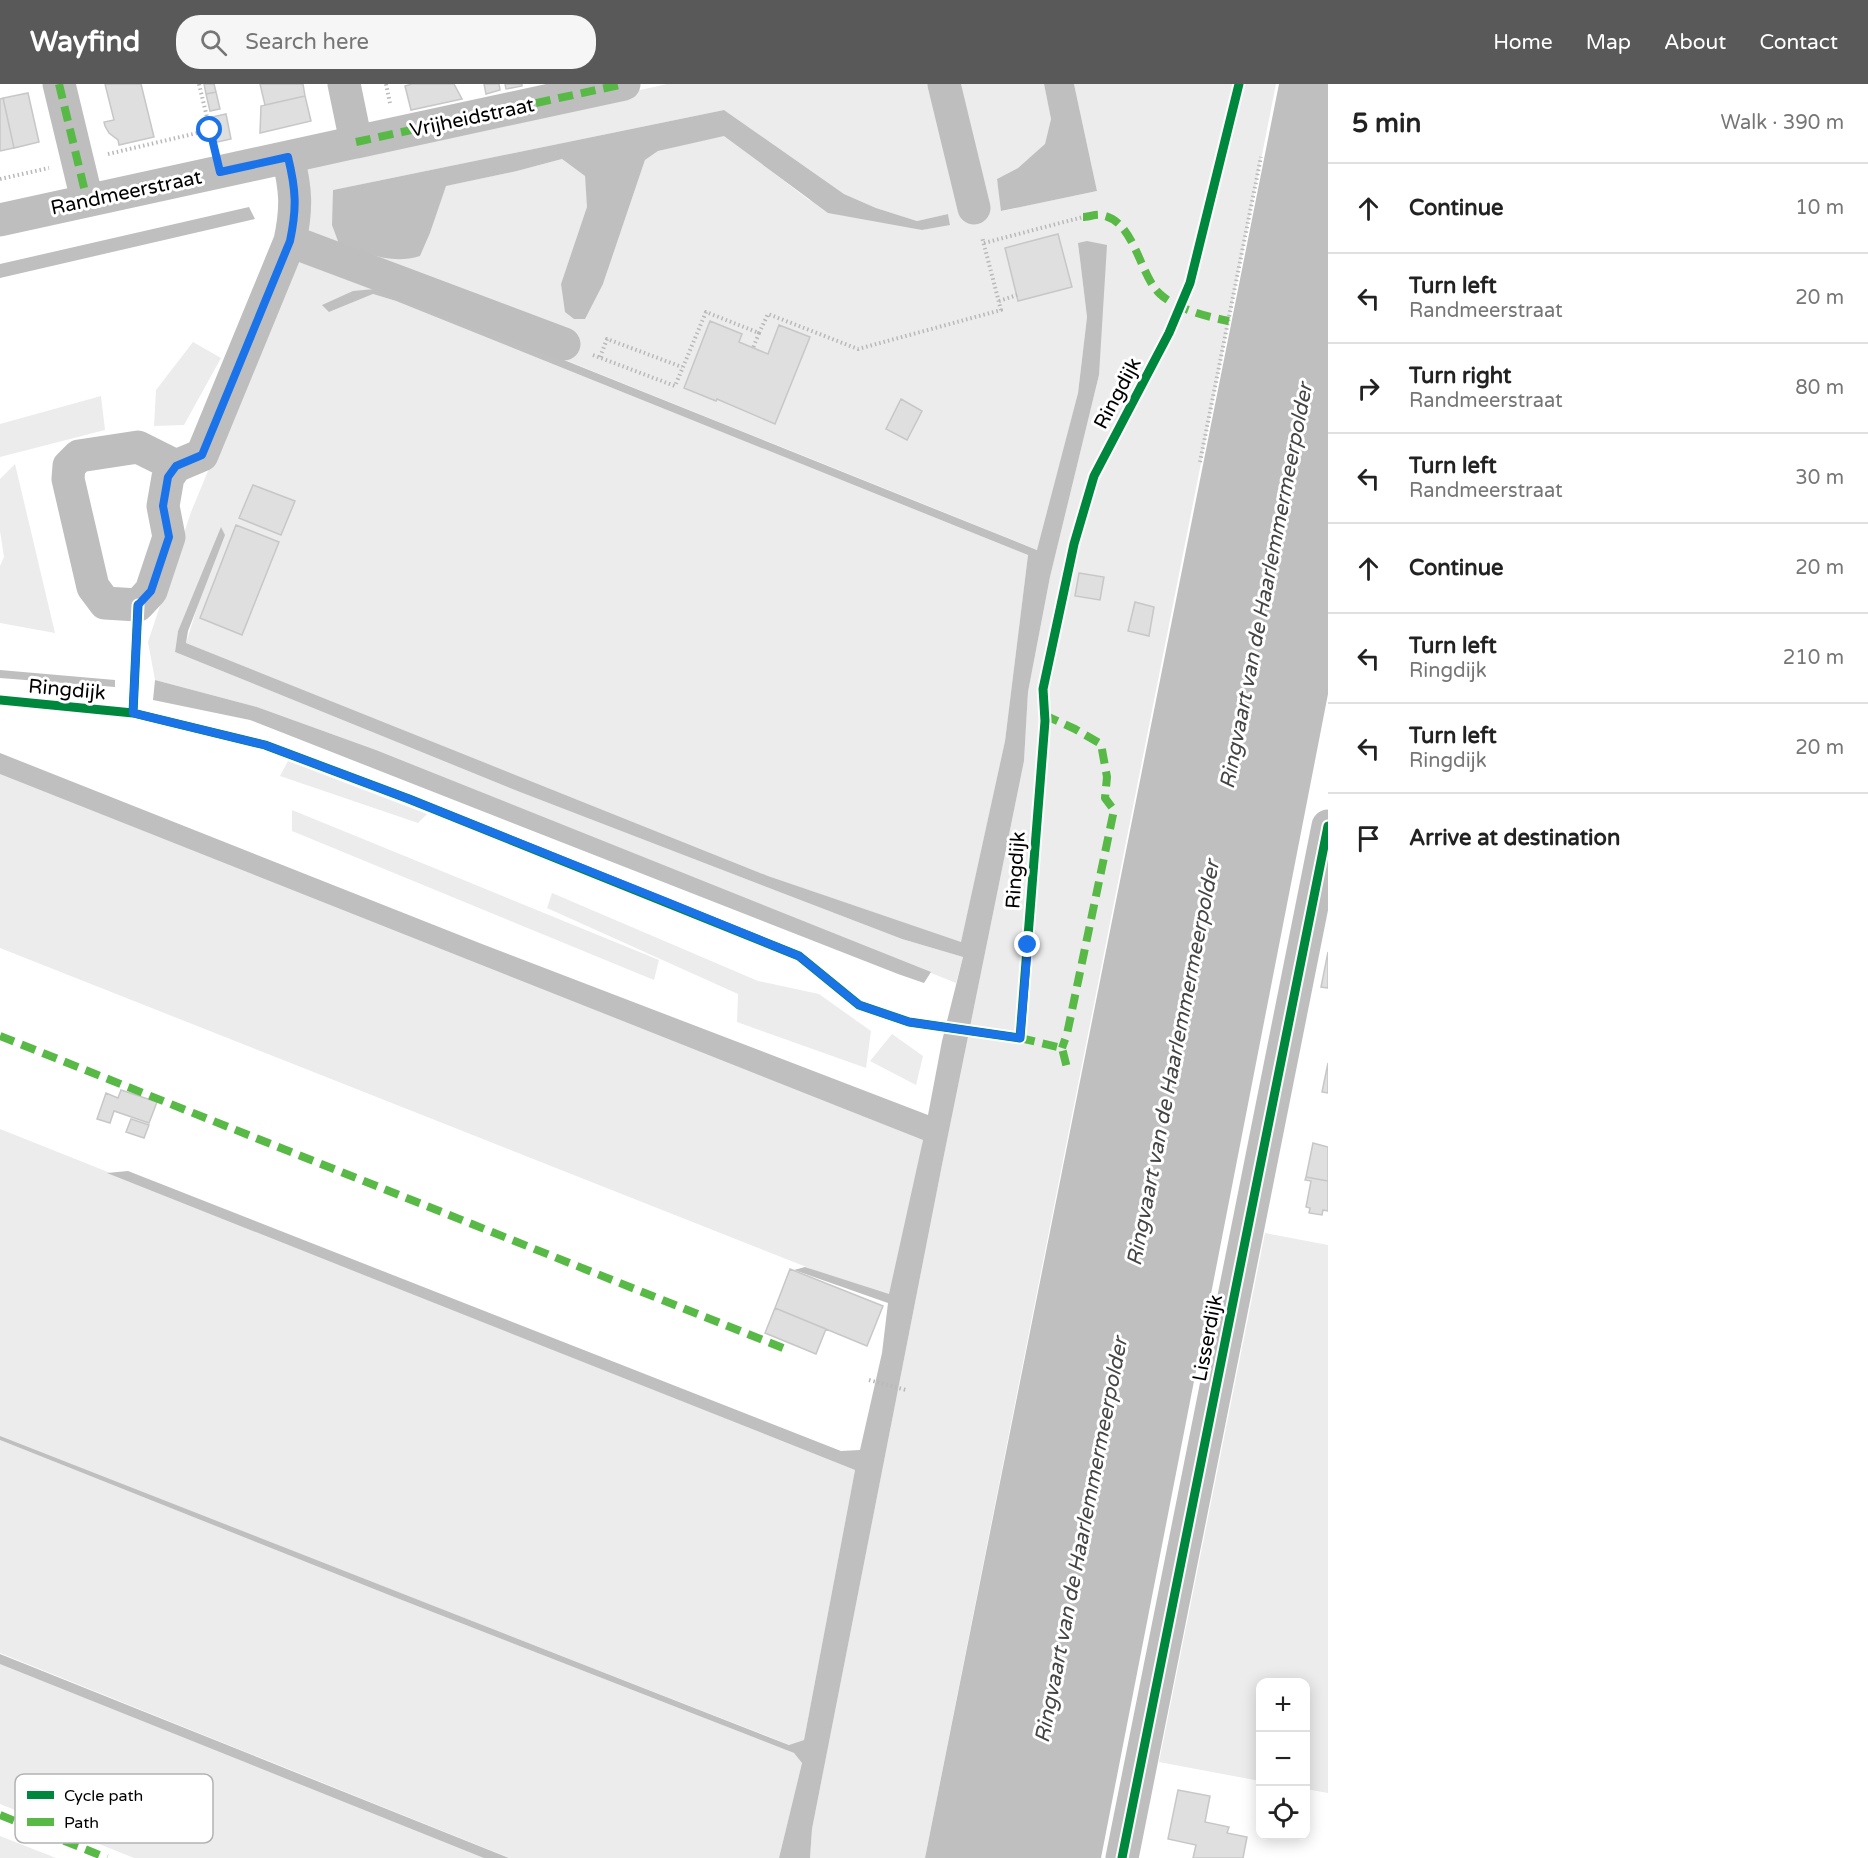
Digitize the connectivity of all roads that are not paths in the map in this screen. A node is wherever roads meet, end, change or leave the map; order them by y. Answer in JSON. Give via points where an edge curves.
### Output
{"nodes":[{"id":1,"x":59,"y":84,"type":"edge"},
{"id":2,"x":344,"y":84,"type":"edge"},
{"id":3,"x":624,"y":84,"type":"edge"},
{"id":4,"x":944,"y":84,"type":"edge"},
{"id":5,"x":356,"y":142,"type":"junction"},
{"id":6,"x":288,"y":157,"type":"junction"},
{"id":7,"x":87,"y":200,"type":"junction"},
{"id":8,"x":974,"y":208,"type":"road end"},
{"id":9,"x":0,"y":220,"type":"edge"},
{"id":10,"x":290,"y":241,"type":"junction"},
{"id":11,"x":564,"y":344,"type":"road end"},
{"id":12,"x":176,"y":466,"type":"junction"},
{"id":13,"x":1328,"y":826,"type":"edge"},
{"id":14,"x":1122,"y":1858,"type":"edge"}],
"edges":[{"from":1,"to":7,"type":"street"},
{"from":2,"to":5,"type":"street"},
{"from":3,"to":5,"type":"street","name":"Vrijheidstraat"},
{"from":4,"to":8,"type":"street"},
{"from":5,"to":6,"type":"street","name":"Randmeerstraat"},
{"from":6,"to":7,"type":"street","name":"Randmeerstraat"},
{"from":6,"to":10,"type":"street","via":[[295,185]]},
{"from":7,"to":9,"type":"street","name":"Randmeerstraat"},
{"from":10,"to":11,"type":"street"},
{"from":10,"to":12,"type":"street","via":[[202,455]]},
{"from":12,"to":12,"type":"street","via":[[138,447],[79,456],[69,466],[68,479],[93,587],[105,603],[138,605],[151,591],[169,537],[163,506],[168,477]]},
{"from":13,"to":14,"type":"street","name":"Lisserdijk"}]}
